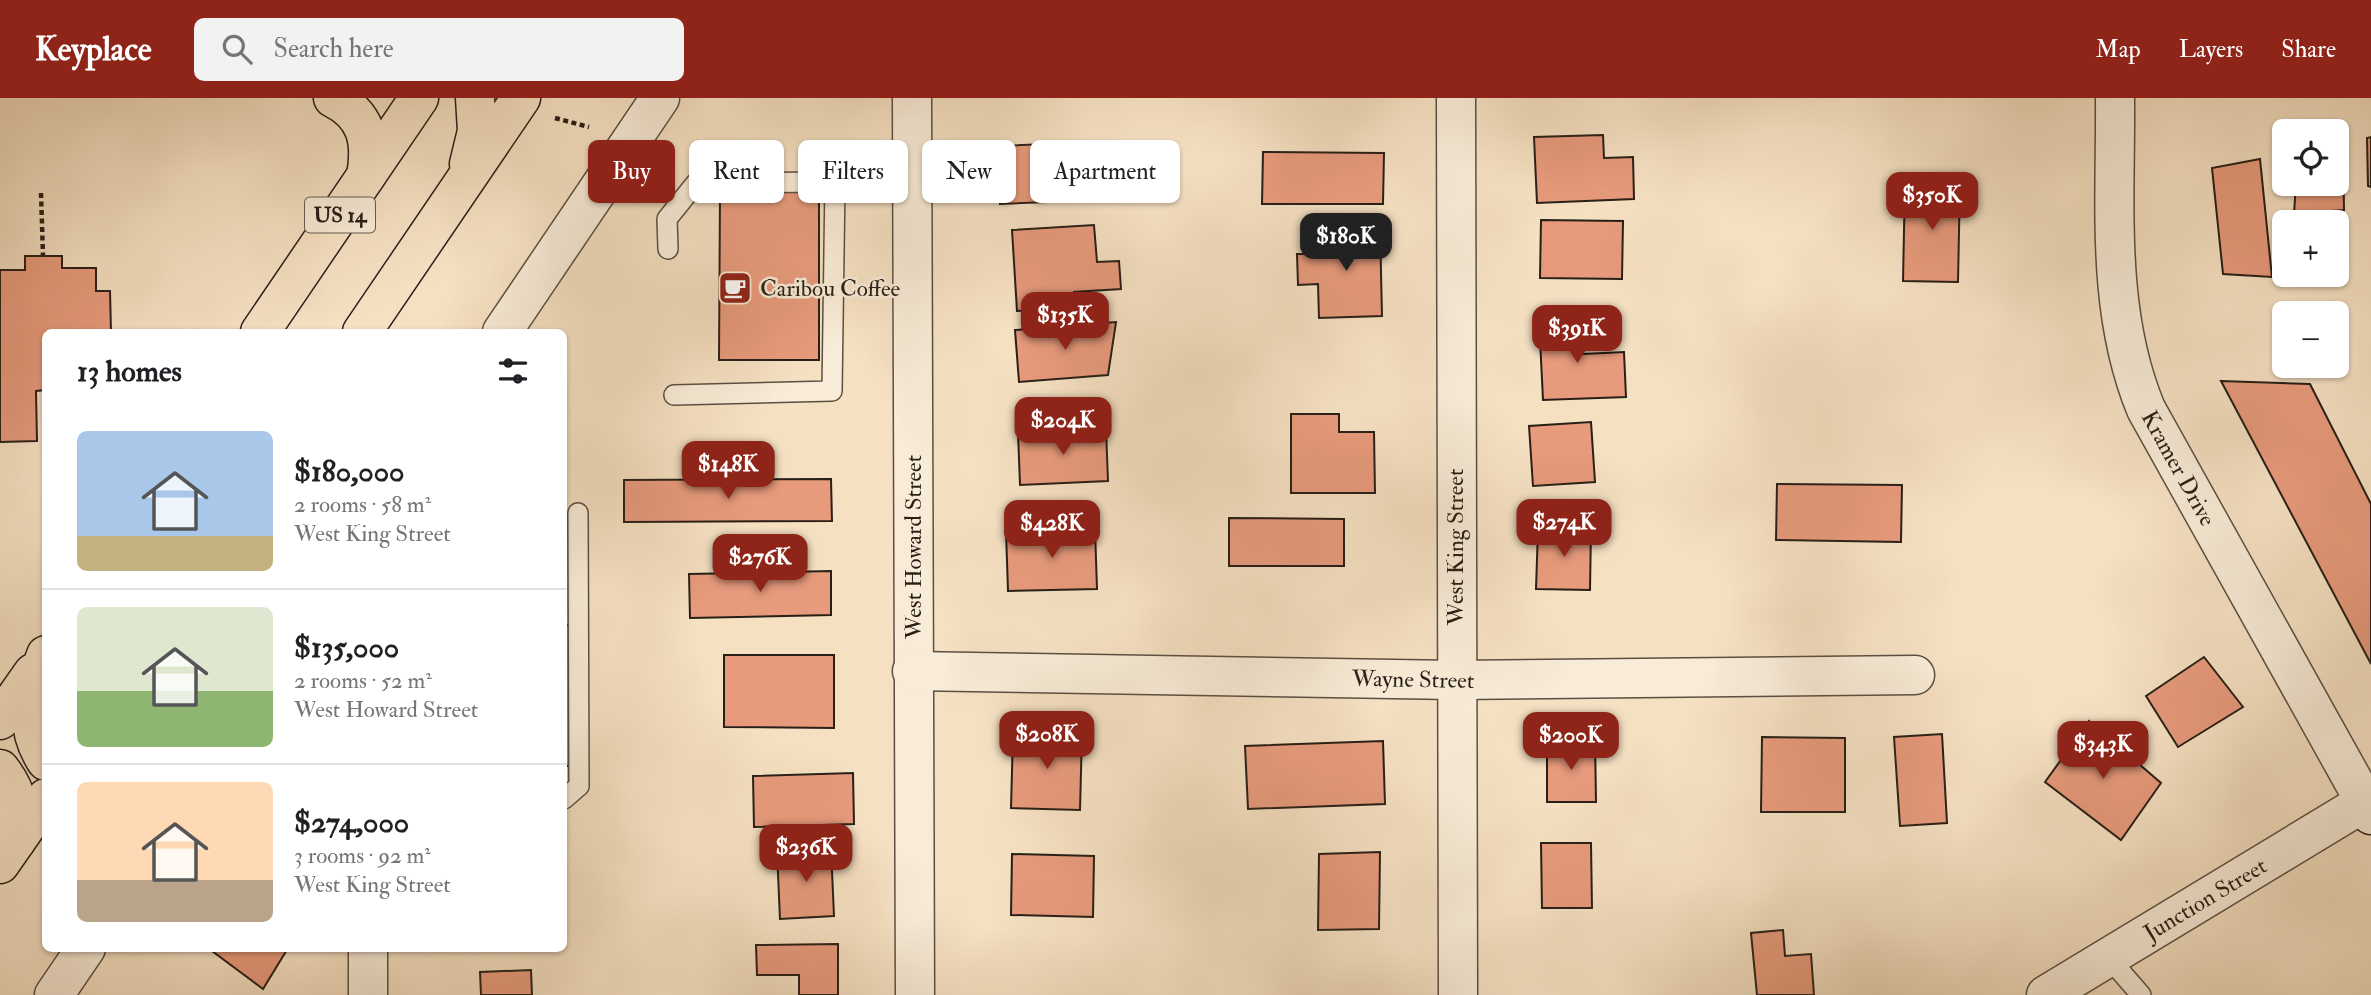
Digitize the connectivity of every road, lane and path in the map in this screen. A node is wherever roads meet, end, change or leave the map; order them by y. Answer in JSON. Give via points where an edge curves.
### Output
{"nodes":[{"id":1,"x":333,"y":98,"type":"edge"},
{"id":2,"x":419,"y":98,"type":"edge"},
{"id":3,"x":475,"y":98,"type":"edge"},
{"id":4,"x":521,"y":98,"type":"edge"},
{"id":5,"x":660,"y":98,"type":"edge"},
{"id":6,"x":912,"y":98,"type":"edge"},
{"id":7,"x":1456,"y":98,"type":"edge"},
{"id":8,"x":2115,"y":98,"type":"edge"},
{"id":9,"x":555,"y":118,"type":"dead end"},
{"id":10,"x":589,"y":127,"type":"dead end"},
{"id":11,"x":366,"y":176,"type":"junction"},
{"id":12,"x":463,"y":183,"type":"junction"},
{"id":13,"x":41,"y":193,"type":"dead end"},
{"id":14,"x":668,"y":249,"type":"dead end"},
{"id":15,"x":43,"y":256,"type":"dead end"},
{"id":16,"x":262,"y":329,"type":"edge"},
{"id":17,"x":364,"y":329,"type":"edge"},
{"id":18,"x":504,"y":329,"type":"edge"},
{"id":19,"x":674,"y":395,"type":"dead end"},
{"id":20,"x":578,"y":513,"type":"dead end"},
{"id":21,"x":42,"y":660,"type":"edge"},
{"id":22,"x":42,"y":665,"type":"edge"},
{"id":23,"x":912,"y":671,"type":"junction"},
{"id":24,"x":1915,"y":675,"type":"dead end"},
{"id":25,"x":1455,"y":680,"type":"junction"},
{"id":26,"x":0,"y":720,"type":"edge"},
{"id":27,"x":42,"y":753,"type":"edge"},
{"id":28,"x":0,"y":769,"type":"edge"},
{"id":29,"x":567,"y":796,"type":"edge"},
{"id":30,"x":42,"y":803,"type":"edge"},
{"id":31,"x":2369,"y":805,"type":"edge"},
{"id":32,"x":8,"y":853,"type":"edge"},
{"id":33,"x":83,"y":952,"type":"edge"},
{"id":34,"x":368,"y":952,"type":"edge"},
{"id":35,"x":2108,"y":957,"type":"junction"},
{"id":36,"x":54,"y":995,"type":"edge"},
{"id":37,"x":369,"y":995,"type":"edge"},
{"id":38,"x":915,"y":995,"type":"edge"},
{"id":39,"x":1458,"y":995,"type":"edge"},
{"id":40,"x":2046,"y":995,"type":"edge"},
{"id":41,"x":2141,"y":995,"type":"edge"}],
"edges":[{"from":1,"to":11,"type":"highway","via":[[357,118],[367,134]]},
{"from":2,"to":11,"type":"highway","number":"US 14"},
{"from":3,"to":12,"type":"highway","via":[[477,131]]},
{"from":4,"to":12,"type":"highway"},
{"from":5,"to":18,"type":"street"},
{"from":6,"to":23,"type":"street","name":"West Howard Street"},
{"from":7,"to":25,"type":"street","name":"West King Street"},
{"from":8,"to":31,"type":"street","name":"Kramer Drive","via":[[2117,297],[2132,376],[2146,409]]},
{"from":9,"to":10,"type":"path"},
{"from":11,"to":16,"type":"highway","number":"US 14"},
{"from":12,"to":17,"type":"highway"},
{"from":13,"to":15,"type":"path"},
{"from":14,"to":19,"type":"lane","via":[[667,219],[696,183],[835,182],[832,391]]},
{"from":20,"to":29,"type":"lane","via":[[579,786]]},
{"from":21,"to":26,"type":"highway"},
{"from":22,"to":27,"type":"highway","via":[[30,711],[31,731]]},
{"from":23,"to":25,"type":"street","name":"Wayne Street"},
{"from":23,"to":38,"type":"street","name":"West Howard Street"},
{"from":24,"to":25,"type":"street","name":"Wayne Street"},
{"from":25,"to":39,"type":"street","name":"West King Street"},
{"from":28,"to":32,"type":"highway","via":[[17,795],[20,816]]},
{"from":30,"to":32,"type":"highway"},
{"from":31,"to":35,"type":"street","name":"Junction Street"},
{"from":33,"to":36,"type":"street"},
{"from":34,"to":37,"type":"street"},
{"from":35,"to":40,"type":"street","name":"Junction Street"},
{"from":35,"to":41,"type":"lane"}]}
